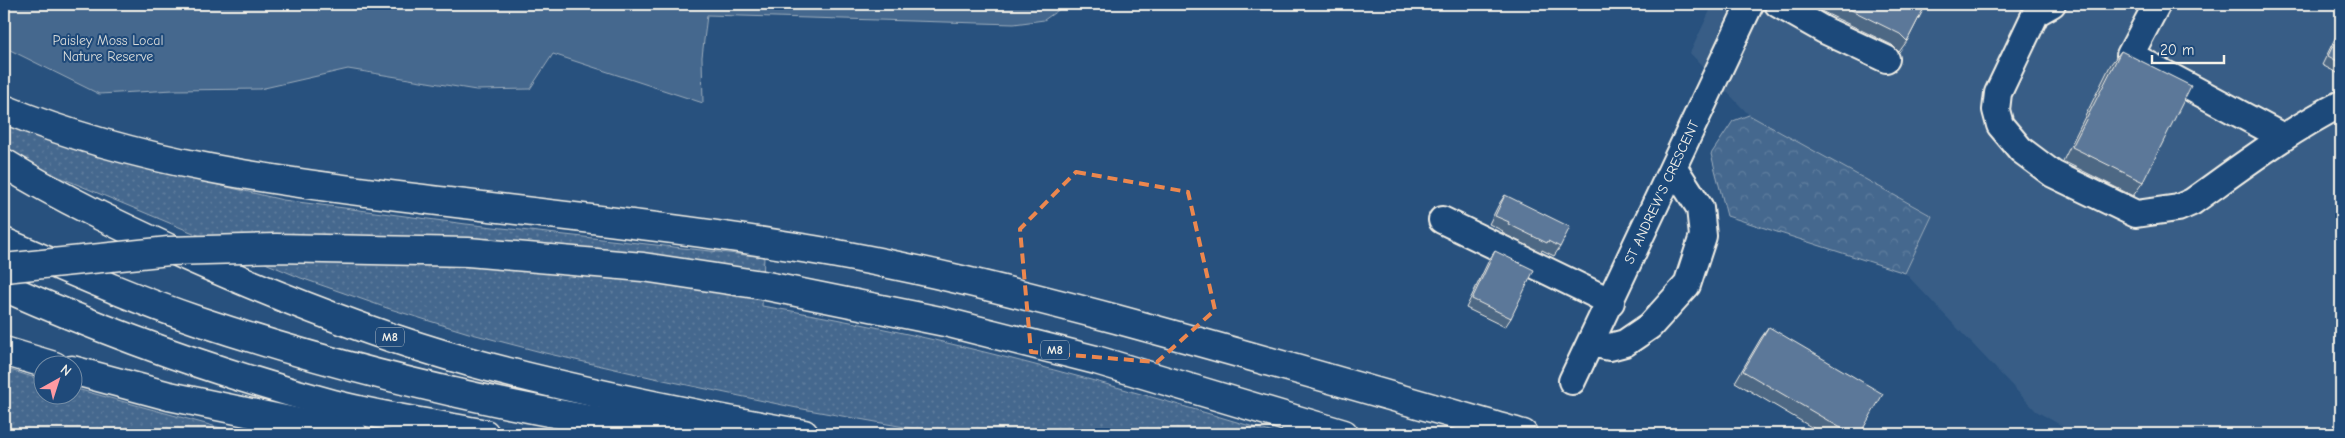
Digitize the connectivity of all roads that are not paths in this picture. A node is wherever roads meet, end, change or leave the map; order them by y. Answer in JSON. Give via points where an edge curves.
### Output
{"nodes":[{"id":1,"x":1750,"y":4,"type":"edge"},
{"id":2,"x":1778,"y":4,"type":"edge"},
{"id":3,"x":2157,"y":4,"type":"edge"},
{"id":4,"x":2043,"y":7,"type":"edge"},
{"id":5,"x":1886,"y":59,"type":"dead end"},
{"id":6,"x":2341,"y":104,"type":"edge"},
{"id":7,"x":4,"y":109,"type":"edge"},
{"id":8,"x":2283,"y":137,"type":"junction"},
{"id":9,"x":4,"y":163,"type":"edge"},
{"id":10,"x":1674,"y":168,"type":"junction"},
{"id":11,"x":1442,"y":220,"type":"dead end"},
{"id":12,"x":4,"y":242,"type":"edge"},
{"id":13,"x":4,"y":268,"type":"edge"},
{"id":14,"x":4,"y":287,"type":"edge"},
{"id":15,"x":1611,"y":302,"type":"junction"},
{"id":16,"x":1591,"y":342,"type":"junction"},
{"id":17,"x":4,"y":351,"type":"edge"},
{"id":18,"x":32,"y":359,"type":"edge"},
{"id":19,"x":82,"y":373,"type":"edge"},
{"id":20,"x":1572,"y":381,"type":"dead end"},
{"id":21,"x":353,"y":434,"type":"edge"},
{"id":22,"x":485,"y":434,"type":"edge"},
{"id":23,"x":678,"y":434,"type":"edge"},
{"id":24,"x":804,"y":434,"type":"edge"},
{"id":25,"x":1344,"y":434,"type":"edge"},
{"id":26,"x":1522,"y":434,"type":"edge"}],
"edges":[{"from":1,"to":10,"type":"street","name":"ST ANDREW'S CRESCENT"},
{"from":2,"to":5,"type":"street"},
{"from":3,"to":8,"type":"street","via":[[2130,55]]},
{"from":4,"to":8,"type":"street","via":[[1998,93],[1996,110],[2000,125],[2020,150],[2053,174],[2136,214],[2178,208],[2192,202]]},
{"from":6,"to":8,"type":"street"},
{"from":7,"to":26,"type":"highway","via":[[97,142],[168,161],[239,174],[330,188],[701,232],[918,269],[1273,362]]},
{"from":9,"to":24,"type":"highway","number":"M8","via":[[119,226],[227,274],[393,338],[470,362],[655,407]]},
{"from":10,"to":15,"type":"street","name":"ST ANDREW'S CRESCENT"},
{"from":10,"to":16,"type":"street","via":[[1700,208],[1703,236],[1687,285],[1650,326],[1625,343],[1610,347]]},
{"from":11,"to":15,"type":"street"},
{"from":12,"to":23,"type":"highway","via":[[195,320],[364,371],[495,402]]},
{"from":13,"to":25,"type":"highway","number":"M8","bridge":true,"via":[[169,251],[276,248],[430,251],[642,267],[762,285],[945,322],[1096,360]]},
{"from":14,"to":22,"type":"highway","via":[[63,313],[243,377],[334,404]]},
{"from":15,"to":16,"type":"street","name":"ST ANDREW'S CRESCENT"},
{"from":16,"to":20,"type":"street","name":"ST ANDREW'S CRESCENT"},
{"from":17,"to":18,"type":"highway"},
{"from":19,"to":21,"type":"highway","via":[[169,396]]}]}
